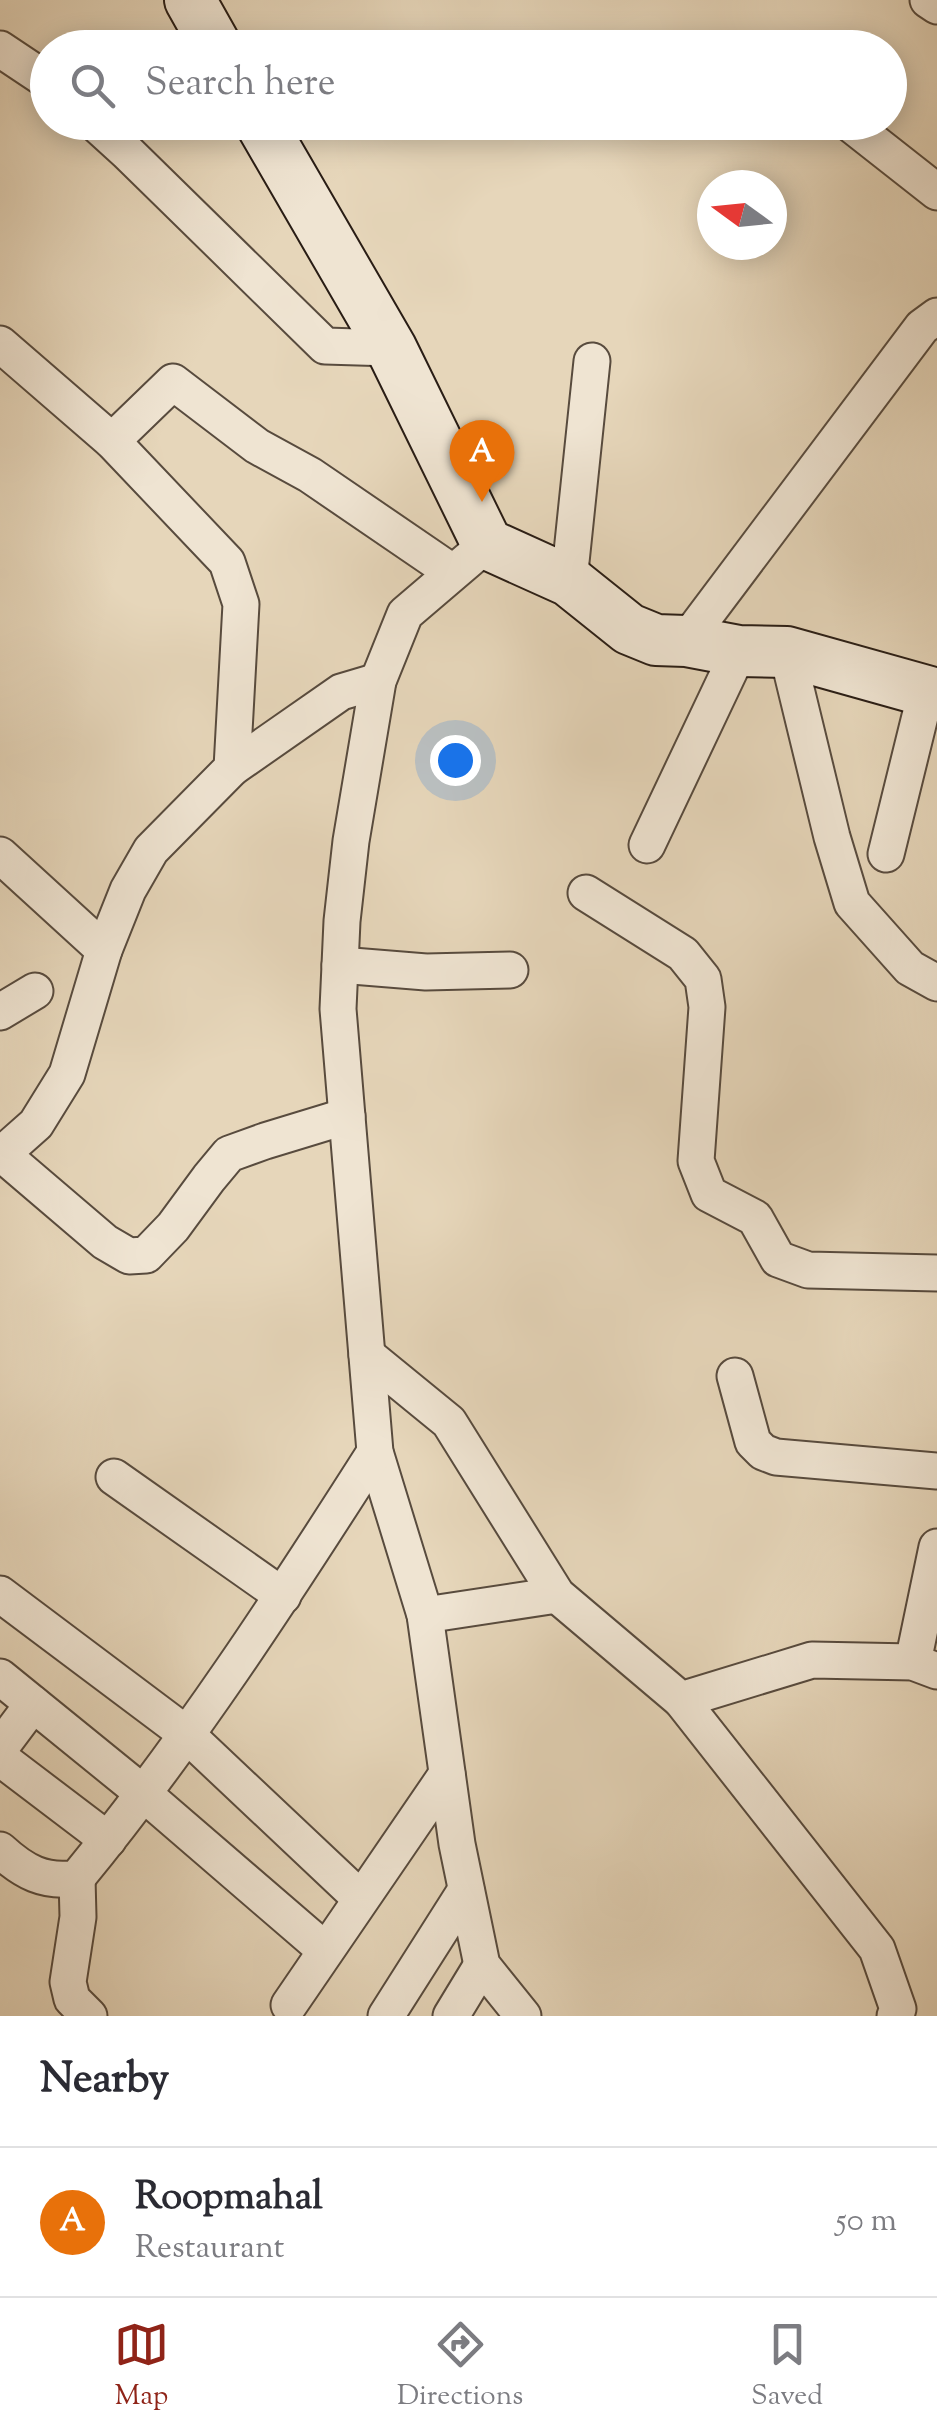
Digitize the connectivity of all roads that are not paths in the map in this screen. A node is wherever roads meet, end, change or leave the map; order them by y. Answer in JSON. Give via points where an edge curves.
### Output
{"nodes":[{"id":1,"x":190,"y":0,"type":"edge"},
{"id":2,"x":928,"y":0,"type":"edge"},
{"id":3,"x":937,"y":6,"type":"edge"},
{"id":4,"x":207,"y":30,"type":"edge"},
{"id":5,"x":0,"y":49,"type":"edge"},
{"id":6,"x":30,"y":69,"type":"edge"},
{"id":7,"x":114,"y":140,"type":"edge"},
{"id":8,"x":270,"y":140,"type":"edge"},
{"id":9,"x":871,"y":140,"type":"edge"},
{"id":10,"x":937,"y":192,"type":"edge"},
{"id":11,"x":937,"y":316,"type":"edge"},
{"id":12,"x":0,"y":344,"type":"edge"},
{"id":13,"x":390,"y":348,"type":"junction"},
{"id":14,"x":592,"y":361,"type":"dead end"},
{"id":15,"x":112,"y":442,"type":"junction"},
{"id":16,"x":469,"y":558,"type":"junction"},
{"id":17,"x":569,"y":580,"type":"junction"},
{"id":18,"x":686,"y":641,"type":"junction"},
{"id":19,"x":763,"y":652,"type":"junction"},
{"id":20,"x":378,"y":681,"type":"junction"},
{"id":21,"x":931,"y":693,"type":"edge"},
{"id":22,"x":232,"y":768,"type":"junction"},
{"id":23,"x":646,"y":844,"type":"dead end"},
{"id":24,"x":886,"y":854,"type":"dead end"},
{"id":25,"x":0,"y":855,"type":"edge"},
{"id":26,"x":586,"y":893,"type":"dead end"},
{"id":27,"x":104,"y":950,"type":"junction"},
{"id":28,"x":340,"y":965,"type":"junction"},
{"id":29,"x":510,"y":970,"type":"dead end"},
{"id":30,"x":937,"y":983,"type":"edge"},
{"id":31,"x":35,"y":991,"type":"dead end"},
{"id":32,"x":0,"y":1012,"type":"edge"},
{"id":33,"x":347,"y":1116,"type":"junction"},
{"id":34,"x":1,"y":1155,"type":"edge"},
{"id":35,"x":937,"y":1273,"type":"edge"},
{"id":36,"x":368,"y":1355,"type":"junction"},
{"id":37,"x":735,"y":1376,"type":"dead end"},
{"id":38,"x":375,"y":1452,"type":"junction"},
{"id":39,"x":937,"y":1471,"type":"edge"},
{"id":40,"x":114,"y":1478,"type":"dead end"},
{"id":41,"x":937,"y":1547,"type":"edge"},
{"id":42,"x":0,"y":1594,"type":"edge"},
{"id":43,"x":557,"y":1595,"type":"junction"},
{"id":44,"x":283,"y":1596,"type":"junction"},
{"id":45,"x":425,"y":1614,"type":"junction"},
{"id":46,"x":925,"y":1667,"type":"edge"},
{"id":47,"x":0,"y":1677,"type":"edge"},
{"id":48,"x":680,"y":1700,"type":"junction"},
{"id":49,"x":32,"y":1704,"type":"junction"},
{"id":50,"x":186,"y":1734,"type":"junction"},
{"id":51,"x":0,"y":1748,"type":"edge"},
{"id":52,"x":0,"y":1758,"type":"edge"},
{"id":53,"x":447,"y":1774,"type":"junction"},
{"id":54,"x":144,"y":1794,"type":"junction"},
{"id":55,"x":108,"y":1840,"type":"junction"},
{"id":56,"x":0,"y":1850,"type":"edge"},
{"id":57,"x":77,"y":1878,"type":"junction"},
{"id":58,"x":466,"y":1890,"type":"junction"},
{"id":59,"x":360,"y":1898,"type":"junction"},
{"id":60,"x":325,"y":1950,"type":"junction"},
{"id":61,"x":482,"y":1965,"type":"junction"},
{"id":62,"x":288,"y":2005,"type":"dead end"},
{"id":63,"x":89,"y":2016,"type":"edge"},
{"id":64,"x":386,"y":2016,"type":"edge"},
{"id":65,"x":452,"y":2016,"type":"edge"},
{"id":66,"x":523,"y":2016,"type":"edge"},
{"id":67,"x":895,"y":2016,"type":"edge"}],
"edges":[{"from":1,"to":4,"type":"street"},
{"from":2,"to":3,"type":"street"},
{"from":5,"to":6,"type":"street"},
{"from":7,"to":13,"type":"street","via":[[325,346]]},
{"from":8,"to":13,"type":"street"},
{"from":9,"to":10,"type":"street"},
{"from":11,"to":18,"type":"street","via":[[922,327]]},
{"from":12,"to":15,"type":"street"},
{"from":13,"to":16,"type":"street"},
{"from":14,"to":17,"type":"street"},
{"from":15,"to":16,"type":"street","via":[[173,382],[256,446]]},
{"from":15,"to":22,"type":"street","via":[[227,562],[241,604]]},
{"from":16,"to":17,"type":"street"},
{"from":16,"to":20,"type":"street","via":[[405,614]]},
{"from":17,"to":18,"type":"street","via":[[629,630]]},
{"from":18,"to":19,"type":"street"},
{"from":19,"to":21,"type":"street"},
{"from":19,"to":23,"type":"street"},
{"from":19,"to":30,"type":"street","via":[[852,903],[910,968]]},
{"from":20,"to":22,"type":"street","via":[[341,692]]},
{"from":20,"to":28,"type":"street"},
{"from":21,"to":24,"type":"street"},
{"from":22,"to":27,"type":"street","via":[[151,850]]},
{"from":25,"to":27,"type":"street"},
{"from":26,"to":35,"type":"street","via":[[682,954],[703,979],[707,1007],[696,1161],[708,1194],[755,1218],[778,1259],[808,1270]]},
{"from":27,"to":34,"type":"street","via":[[67,1074],[36,1124]]},
{"from":28,"to":29,"type":"street"},
{"from":28,"to":33,"type":"street"},
{"from":31,"to":32,"type":"street"},
{"from":33,"to":34,"type":"street","via":[[230,1154],[146,1255],[128,1256],[105,1242]]},
{"from":33,"to":36,"type":"street"},
{"from":36,"to":38,"type":"street"},
{"from":36,"to":43,"type":"street","via":[[449,1422]]},
{"from":37,"to":39,"type":"street","via":[[753,1442],[762,1452]]},
{"from":38,"to":44,"type":"street"},
{"from":38,"to":45,"type":"street"},
{"from":40,"to":44,"type":"street"},
{"from":41,"to":46,"type":"street"},
{"from":42,"to":50,"type":"street"},
{"from":43,"to":45,"type":"street"},
{"from":43,"to":48,"type":"street"},
{"from":44,"to":50,"type":"street"},
{"from":45,"to":53,"type":"street"},
{"from":46,"to":48,"type":"street","via":[[812,1660]]},
{"from":47,"to":49,"type":"street"},
{"from":48,"to":67,"type":"street","via":[[878,1950]]},
{"from":49,"to":51,"type":"street"},
{"from":49,"to":54,"type":"street"},
{"from":50,"to":54,"type":"street"},
{"from":50,"to":59,"type":"street"},
{"from":52,"to":55,"type":"street"},
{"from":53,"to":58,"type":"street"},
{"from":53,"to":59,"type":"street"},
{"from":54,"to":55,"type":"street"},
{"from":54,"to":60,"type":"street"},
{"from":55,"to":57,"type":"street"},
{"from":56,"to":57,"type":"street","via":[[36,1875]]},
{"from":57,"to":63,"type":"street","via":[[68,1982],[72,1999]]},
{"from":58,"to":61,"type":"street"},
{"from":58,"to":64,"type":"street"},
{"from":59,"to":60,"type":"street"},
{"from":60,"to":62,"type":"street"},
{"from":61,"to":65,"type":"street"},
{"from":61,"to":66,"type":"street"}]}
